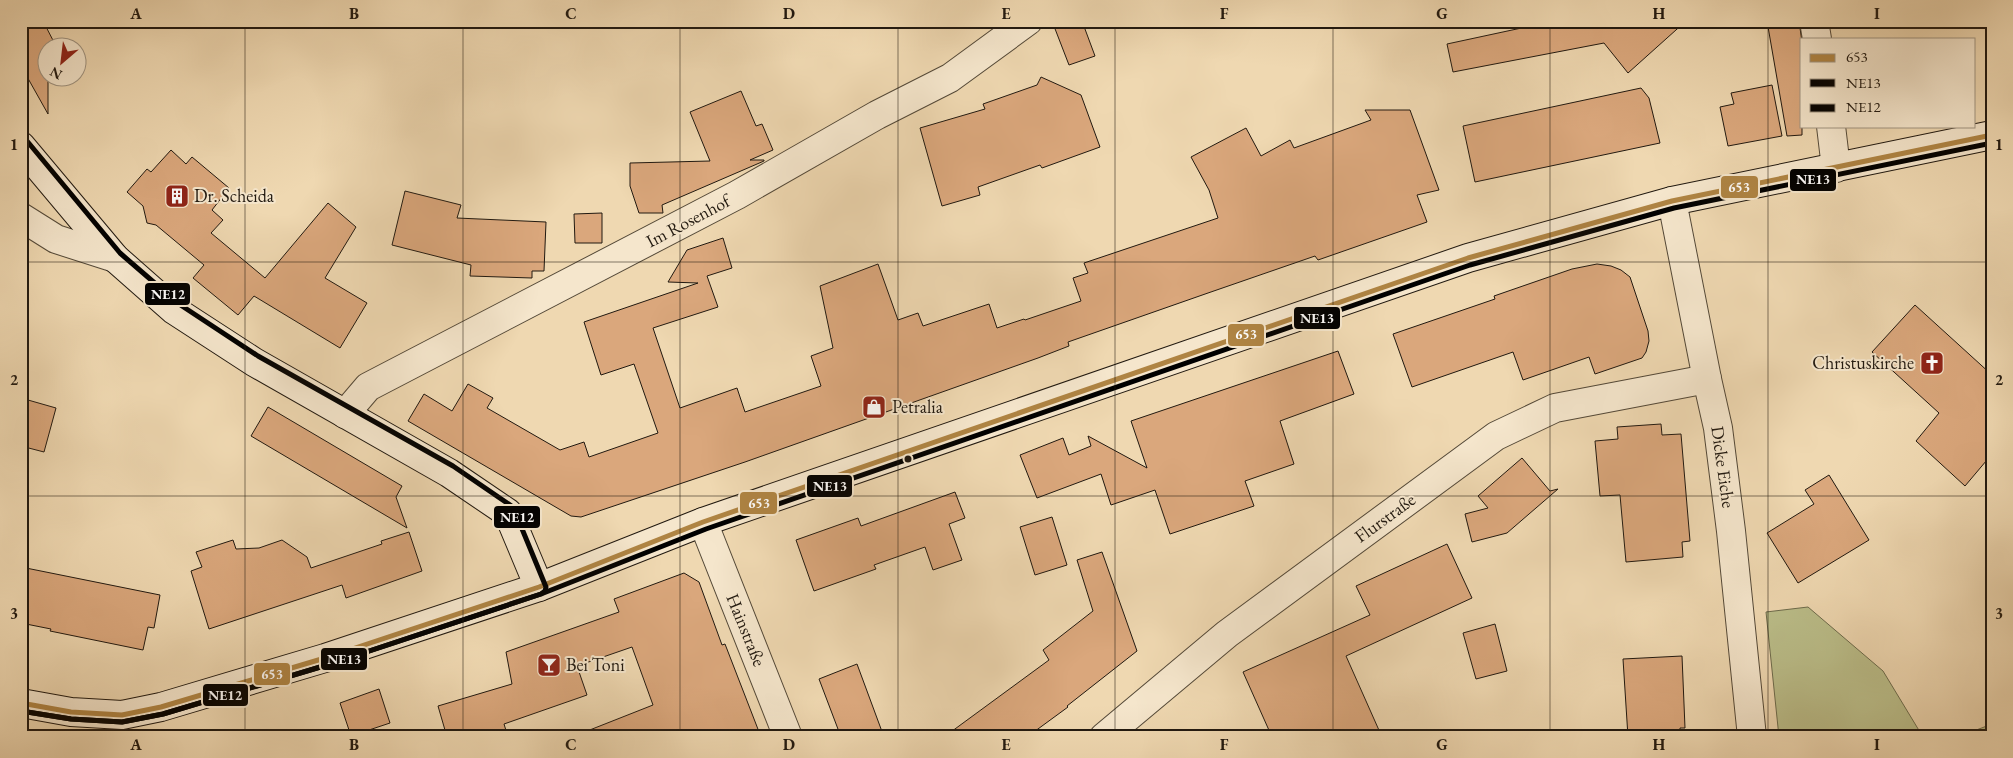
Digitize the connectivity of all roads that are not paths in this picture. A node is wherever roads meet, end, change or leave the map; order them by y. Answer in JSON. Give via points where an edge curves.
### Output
{"nodes":[{"id":1,"x":1028,"y":21,"type":"edge"},
{"id":2,"x":1814,"y":21,"type":"edge"},
{"id":3,"x":1817,"y":38,"type":"edge"},
{"id":4,"x":1831,"y":128,"type":"edge"},
{"id":5,"x":1992,"y":135,"type":"edge"},
{"id":6,"x":21,"y":146,"type":"edge"},
{"id":7,"x":1836,"y":168,"type":"junction"},
{"id":8,"x":1672,"y":201,"type":"junction"},
{"id":9,"x":21,"y":217,"type":"edge"},
{"id":10,"x":115,"y":258,"type":"junction"},
{"id":11,"x":1706,"y":379,"type":"junction"},
{"id":12,"x":345,"y":414,"type":"junction"},
{"id":13,"x":703,"y":522,"type":"junction"},
{"id":14,"x":540,"y":587,"type":"junction"},
{"id":15,"x":21,"y":703,"type":"edge"},
{"id":16,"x":788,"y":737,"type":"edge"},
{"id":17,"x":1104,"y":737,"type":"edge"},
{"id":18,"x":1752,"y":737,"type":"edge"}],
"edges":[{"from":1,"to":12,"type":"street","name":"Im Rosenhof","via":[[950,78],[737,195],[368,387]]},
{"from":2,"to":3,"type":"street"},
{"from":4,"to":7,"type":"street"},
{"from":5,"to":7,"type":"street"},
{"from":6,"to":10,"type":"street"},
{"from":7,"to":8,"type":"street"},
{"from":8,"to":11,"type":"street","name":"Dicke Eiche"},
{"from":8,"to":13,"type":"street","via":[[1468,258]]},
{"from":9,"to":10,"type":"street","via":[[56,240]]},
{"from":10,"to":12,"type":"street","via":[[174,310],[254,362]]},
{"from":11,"to":17,"type":"street","name":"Flurstraße","via":[[1555,408],[1496,436],[1227,634]]},
{"from":11,"to":18,"type":"street","name":"Dicke Eiche","via":[[1720,437]]},
{"from":12,"to":14,"type":"street","via":[[449,473],[508,513]]},
{"from":13,"to":14,"type":"street"},
{"from":13,"to":16,"type":"street","name":"Hainstraße"},
{"from":14,"to":15,"type":"street","via":[[325,658],[161,707],[122,714],[71,712]]}]}
